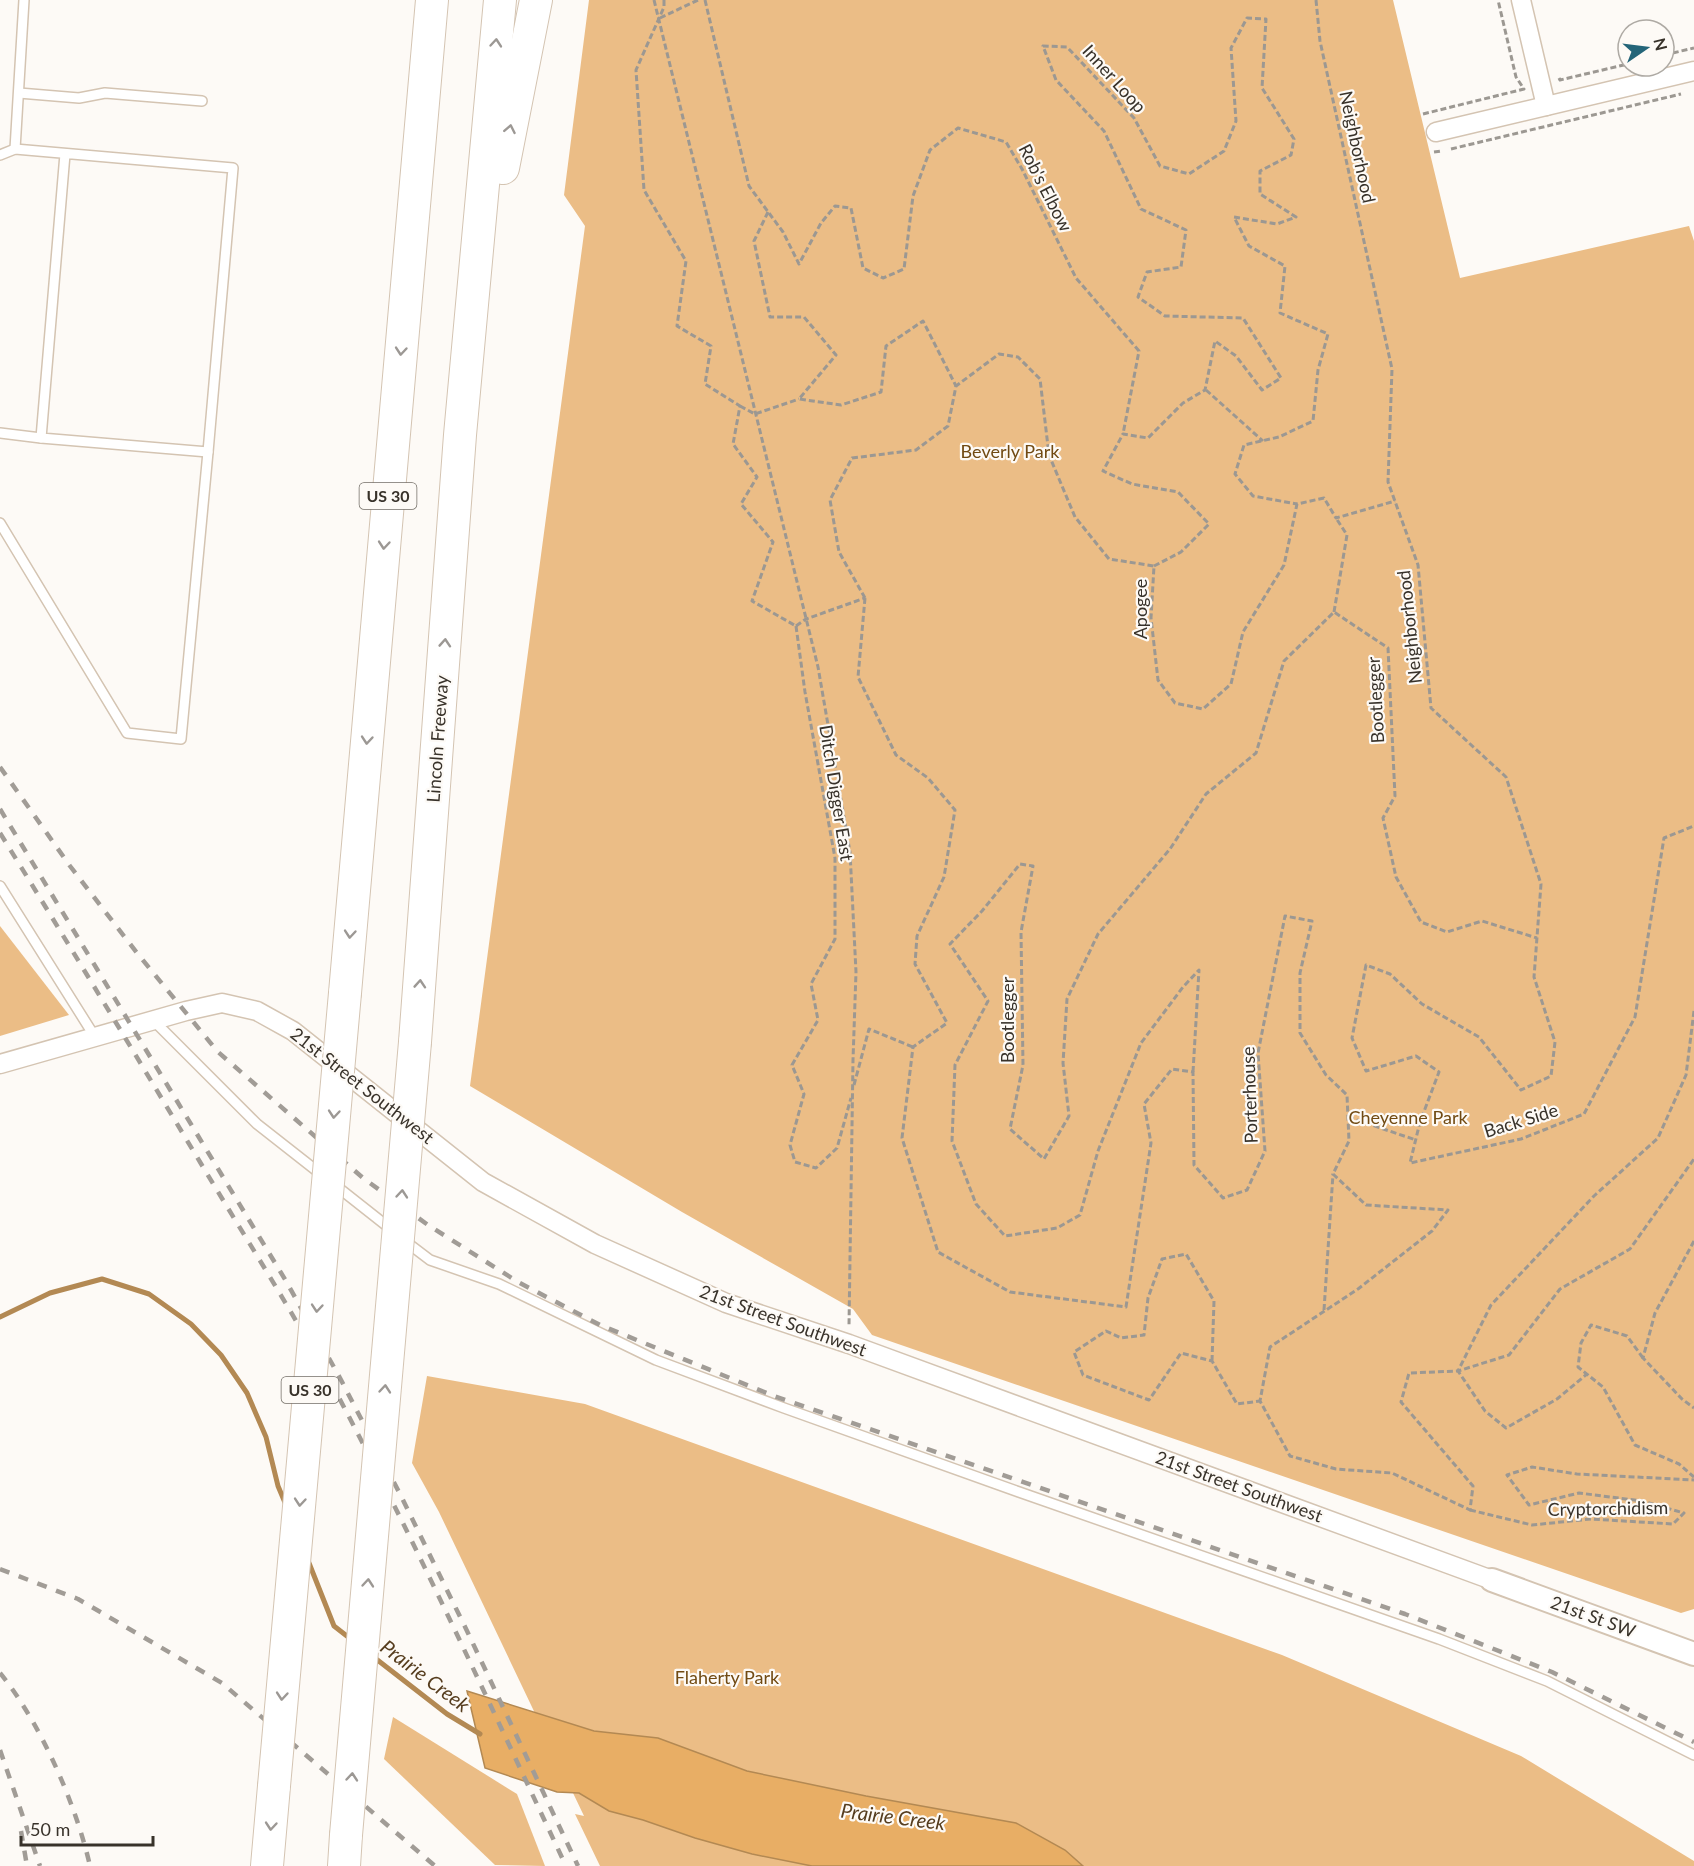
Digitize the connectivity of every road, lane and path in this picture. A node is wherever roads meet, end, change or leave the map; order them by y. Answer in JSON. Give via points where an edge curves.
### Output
{"nodes":[{"id":1,"x":24,"y":0,"type":"edge"},
{"id":2,"x":410,"y":0,"type":"edge"},
{"id":3,"x":432,"y":0,"type":"edge"},
{"id":4,"x":500,"y":0,"type":"edge"},
{"id":5,"x":536,"y":0,"type":"edge"},
{"id":6,"x":654,"y":0,"type":"edge"},
{"id":7,"x":664,"y":0,"type":"edge"},
{"id":8,"x":698,"y":0,"type":"edge"},
{"id":9,"x":705,"y":0,"type":"edge"},
{"id":10,"x":1316,"y":0,"type":"edge"},
{"id":11,"x":1498,"y":0,"type":"edge"},
{"id":12,"x":1521,"y":0,"type":"edge"},
{"id":13,"x":658,"y":19,"type":"junction"},
{"id":14,"x":1694,"y":48,"type":"edge"},
{"id":15,"x":1676,"y":52,"type":"edge"},
{"id":16,"x":1616,"y":67,"type":"edge"},
{"id":17,"x":1694,"y":71,"type":"edge"},
{"id":18,"x":1560,"y":80,"type":"dead end"},
{"id":19,"x":20,"y":93,"type":"junction"},
{"id":20,"x":1683,"y":94,"type":"dead end"},
{"id":21,"x":202,"y":101,"type":"dead end"},
{"id":22,"x":1546,"y":106,"type":"junction"},
{"id":23,"x":1423,"y":114,"type":"dead end"},
{"id":24,"x":1436,"y":132,"type":"dead end"},
{"id":25,"x":15,"y":149,"type":"junction"},
{"id":26,"x":1434,"y":152,"type":"dead end"},
{"id":27,"x":65,"y":153,"type":"junction"},
{"id":28,"x":0,"y":155,"type":"edge"},
{"id":29,"x":768,"y":212,"type":"junction"},
{"id":30,"x":405,"y":304,"type":"junction"},
{"id":31,"x":956,"y":386,"type":"junction"},
{"id":32,"x":1205,"y":390,"type":"junction"},
{"id":33,"x":799,"y":399,"type":"junction"},
{"id":34,"x":740,"y":406,"type":"junction"},
{"id":35,"x":755,"y":414,"type":"junction"},
{"id":36,"x":0,"y":433,"type":"edge"},
{"id":37,"x":1123,"y":434,"type":"junction"},
{"id":38,"x":460,"y":435,"type":"junction"},
{"id":39,"x":41,"y":438,"type":"junction"},
{"id":40,"x":1263,"y":441,"type":"junction"},
{"id":41,"x":208,"y":452,"type":"junction"},
{"id":42,"x":1395,"y":501,"type":"junction"},
{"id":43,"x":1297,"y":504,"type":"junction"},
{"id":44,"x":1336,"y":518,"type":"junction"},
{"id":45,"x":0,"y":523,"type":"edge"},
{"id":46,"x":1154,"y":566,"type":"junction"},
{"id":47,"x":865,"y":598,"type":"junction"},
{"id":48,"x":1334,"y":612,"type":"junction"},
{"id":49,"x":806,"y":619,"type":"junction"},
{"id":50,"x":796,"y":626,"type":"junction"},
{"id":51,"x":1694,"y":826,"type":"edge"},
{"id":52,"x":0,"y":886,"type":"edge"},
{"id":53,"x":1537,"y":938,"type":"junction"},
{"id":54,"x":1694,"y":1011,"type":"edge"},
{"id":55,"x":153,"y":1020,"type":"junction"},
{"id":56,"x":95,"y":1037,"type":"junction"},
{"id":57,"x":913,"y":1047,"type":"junction"},
{"id":58,"x":0,"y":1064,"type":"edge"},
{"id":59,"x":1192,"y":1072,"type":"junction"},
{"id":60,"x":852,"y":1092,"type":"junction"},
{"id":61,"x":1348,"y":1117,"type":"junction"},
{"id":62,"x":1416,"y":1140,"type":"junction"},
{"id":63,"x":1694,"y":1159,"type":"edge"},
{"id":64,"x":1333,"y":1174,"type":"junction"},
{"id":65,"x":1694,"y":1241,"type":"edge"},
{"id":66,"x":1324,"y":1310,"type":"junction"},
{"id":67,"x":849,"y":1344,"type":"junction"},
{"id":68,"x":1643,"y":1358,"type":"junction"},
{"id":69,"x":1212,"y":1360,"type":"junction"},
{"id":70,"x":1458,"y":1371,"type":"junction"},
{"id":71,"x":1587,"y":1374,"type":"junction"},
{"id":72,"x":1260,"y":1401,"type":"junction"},
{"id":73,"x":1694,"y":1408,"type":"edge"},
{"id":74,"x":1694,"y":1479,"type":"edge"},
{"id":75,"x":1470,"y":1510,"type":"junction"},
{"id":76,"x":1492,"y":1580,"type":"joint"},
{"id":77,"x":1694,"y":1654,"type":"edge"},
{"id":78,"x":1694,"y":1755,"type":"edge"},
{"id":79,"x":267,"y":1866,"type":"edge"},
{"id":80,"x":344,"y":1866,"type":"edge"}],
"edges":[{"from":1,"to":19,"type":"lane"},
{"from":2,"to":30,"type":"highway"},
{"from":3,"to":30,"type":"highway","number":"US 30"},
{"from":38,"to":4,"type":"highway","one_way":true},
{"from":38,"to":5,"type":"highway","one_way":true,"via":[[486,315],[505,151]]},
{"from":6,"to":13,"type":"path"},
{"from":7,"to":13,"type":"path"},
{"from":8,"to":13,"type":"path"},
{"from":9,"to":29,"type":"path","name":"Rob's Elbow","via":[[749,186]]},
{"from":10,"to":42,"type":"path","name":"Neighborhood","via":[[1320,41],[1392,369],[1388,482]]},
{"from":11,"to":23,"type":"path","via":[[1516,77],[1524,89]]},
{"from":12,"to":22,"type":"street"},
{"from":13,"to":34,"type":"path","via":[[636,70],[644,190],[686,261],[677,326],[711,346],[705,384]]},
{"from":13,"to":35,"type":"path"},
{"from":14,"to":15,"type":"path"},
{"from":16,"to":18,"type":"path"},
{"from":17,"to":22,"type":"street"},
{"from":19,"to":21,"type":"lane","via":[[79,98],[105,93]]},
{"from":19,"to":25,"type":"lane"},
{"from":20,"to":26,"type":"path"},
{"from":22,"to":24,"type":"street"},
{"from":25,"to":27,"type":"lane"},
{"from":25,"to":28,"type":"lane"},
{"from":27,"to":39,"type":"lane"},
{"from":27,"to":41,"type":"lane","via":[[233,168]]},
{"from":29,"to":33,"type":"path","via":[[754,241],[770,317],[804,317],[836,355]]},
{"from":29,"to":37,"type":"path","name":"Rob's Elbow","via":[[800,264],[821,223],[835,206],[851,208],[863,268],[883,278],[904,269],[913,196],[930,150],[958,128],[1006,142],[1076,278],[1139,351]]},
{"from":30,"to":79,"type":"highway","number":"US 30","one_way":true,"bridge":true},
{"from":31,"to":33,"type":"path","via":[[923,321],[886,346],[882,392],[841,405]]},
{"from":31,"to":46,"type":"path","name":"Apogee","via":[[999,354],[1018,357],[1040,378],[1049,455],[1075,517],[1109,558]]},
{"from":31,"to":47,"type":"path","via":[[948,426],[916,450],[852,458],[830,500],[839,552]]},
{"from":32,"to":37,"type":"path","via":[[1183,403],[1148,438]]},
{"from":32,"to":40,"type":"path"},
{"from":32,"to":40,"type":"path","name":"Inner Loop","via":[[1215,341],[1236,356],[1262,390],[1281,378],[1243,318],[1165,316],[1138,297],[1147,272],[1181,267],[1186,230],[1141,209],[1104,131],[1056,80],[1043,46],[1067,47],[1134,118],[1160,166],[1189,174],[1224,151],[1236,121],[1232,48],[1247,18],[1266,19],[1262,88],[1294,139],[1291,155],[1260,171],[1260,194],[1296,218],[1277,224],[1234,217],[1249,246],[1285,266],[1280,313],[1328,334],[1318,370],[1314,421]]},
{"from":33,"to":35,"type":"path"},
{"from":34,"to":35,"type":"path"},
{"from":34,"to":50,"type":"path","via":[[733,444],[757,477],[741,504],[773,542],[752,601]]},
{"from":35,"to":49,"type":"path"},
{"from":36,"to":39,"type":"lane"},
{"from":37,"to":46,"type":"path","via":[[1103,471],[1132,483],[1178,492],[1209,524],[1181,552]]},
{"from":80,"to":38,"type":"highway","name":"Lincoln Freeway","one_way":true,"bridge":true,"via":[[415,1042]]},
{"from":39,"to":41,"type":"lane"},
{"from":40,"to":43,"type":"path","name":"Inner Loop","via":[[1244,446],[1235,474],[1253,496]]},
{"from":41,"to":45,"type":"lane","via":[[181,739],[127,733]]},
{"from":42,"to":44,"type":"path"},
{"from":42,"to":53,"type":"path","name":"Neighborhood","via":[[1418,565],[1431,708],[1506,777],[1541,884]]},
{"from":43,"to":44,"type":"path","via":[[1324,498]]},
{"from":43,"to":46,"type":"path","name":"Apogee","via":[[1284,565],[1243,632],[1231,684],[1203,709],[1175,703],[1158,680],[1151,618]]},
{"from":44,"to":48,"type":"path","via":[[1347,535]]},
{"from":47,"to":49,"type":"path"},
{"from":47,"to":57,"type":"path","via":[[858,677],[896,755],[928,778],[955,810],[944,877],[917,936],[915,964],[947,1023]]},
{"from":48,"to":53,"type":"path","name":"Bootlegger","via":[[1388,648],[1395,796],[1383,818],[1396,877],[1421,922],[1447,932],[1482,921]]},
{"from":48,"to":59,"type":"path","name":"Bootlegger","via":[[1284,661],[1256,753],[1206,794],[1170,849],[1098,934],[1067,999],[1063,1063],[1069,1116],[1044,1159],[1010,1129],[1023,1065],[1021,932],[1033,866],[1020,864],[950,944],[988,1001],[955,1065],[952,1141],[976,1204],[1005,1236],[1057,1228],[1080,1215],[1098,1151],[1141,1042],[1199,970]]},
{"from":49,"to":50,"type":"path"},
{"from":49,"to":60,"type":"path","via":[[850,852],[856,972]]},
{"from":50,"to":60,"type":"path","name":"Ditch Digger East","via":[[835,858],[836,939],[811,984],[818,1020],[792,1065],[804,1094],[790,1145],[795,1162],[816,1168],[837,1148]]},
{"from":51,"to":62,"type":"path","name":"Back Side","via":[[1664,838],[1635,1017],[1584,1114],[1521,1139],[1410,1163]]},
{"from":52,"to":56,"type":"lane"},
{"from":53,"to":62,"type":"path","name":"Back Side","via":[[1534,977],[1555,1042],[1551,1076],[1521,1090],[1479,1037],[1422,1004],[1390,975],[1366,965],[1352,1038],[1366,1071],[1416,1056],[1439,1072]]},
{"from":54,"to":70,"type":"path","via":[[1686,1075],[1658,1138],[1594,1196],[1491,1305]]},
{"from":55,"to":56,"type":"street","name":"21st Street Southwest"},
{"from":55,"to":67,"type":"street","name":"21st Street Southwest","via":[[222,1003],[257,1011],[293,1031],[483,1182],[595,1244],[726,1303]]},
{"from":55,"to":78,"type":"lane","via":[[257,1124],[430,1260],[499,1284],[656,1360],[1547,1681]]},
{"from":56,"to":58,"type":"street","name":"21st Street Southwest"},
{"from":57,"to":59,"type":"path","via":[[902,1138],[938,1252],[1010,1292],[1126,1307],[1151,1143],[1144,1104],[1172,1069]]},
{"from":57,"to":60,"type":"path","via":[[869,1029]]},
{"from":59,"to":61,"type":"path","name":"Porterhouse","via":[[1194,1165],[1223,1198],[1247,1190],[1266,1151],[1258,1053],[1285,916],[1312,921],[1300,973],[1300,1033],[1326,1075],[1347,1095]]},
{"from":60,"to":67,"type":"path"},
{"from":61,"to":62,"type":"path"},
{"from":61,"to":64,"type":"path","name":"Porterhouse","via":[[1349,1141]]},
{"from":63,"to":70,"type":"path","via":[[1630,1249],[1560,1289],[1509,1355]]},
{"from":64,"to":66,"type":"path"},
{"from":64,"to":66,"type":"path","via":[[1366,1205],[1448,1210],[1432,1231],[1358,1289]]},
{"from":65,"to":68,"type":"path","via":[[1655,1313]]},
{"from":66,"to":72,"type":"path","via":[[1270,1347]]},
{"from":67,"to":76,"type":"street","name":"21st Street Southwest"},
{"from":68,"to":71,"type":"path","via":[[1627,1336],[1591,1324],[1581,1343],[1578,1367]]},
{"from":68,"to":73,"type":"path"},
{"from":69,"to":69,"type":"path","via":[[1181,1353],[1149,1400],[1083,1375],[1074,1352],[1106,1331],[1121,1338],[1144,1335],[1148,1298],[1162,1260],[1186,1254],[1214,1301]]},
{"from":69,"to":72,"type":"path","via":[[1237,1404]]},
{"from":70,"to":71,"type":"path","via":[[1485,1411],[1506,1428],[1557,1399]]},
{"from":70,"to":75,"type":"path","via":[[1409,1373],[1401,1402],[1473,1486]]},
{"from":71,"to":74,"type":"path","name":"Cryptorchidism","via":[[1603,1387],[1635,1445],[1679,1464]]},
{"from":72,"to":75,"type":"path","via":[[1290,1456],[1336,1469],[1392,1473]]},
{"from":74,"to":75,"type":"path","name":"Cryptorchidism","via":[[1577,1474],[1532,1467],[1507,1475],[1529,1505],[1579,1493],[1642,1501],[1684,1513],[1673,1524],[1592,1519],[1532,1525]]},
{"from":76,"to":77,"type":"street","name":"21st St SW"}]}
